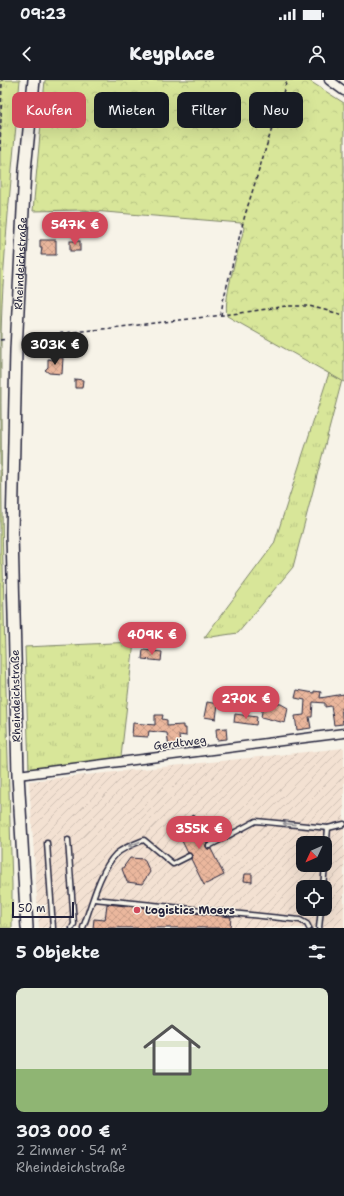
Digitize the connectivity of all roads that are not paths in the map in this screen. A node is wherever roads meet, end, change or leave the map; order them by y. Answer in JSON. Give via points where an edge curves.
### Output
{"nodes":[{"id":1,"x":34,"y":80,"type":"edge"},
{"id":2,"x":329,"y":80,"type":"edge"},
{"id":3,"x":344,"y":91,"type":"edge"},
{"id":4,"x":344,"y":733,"type":"edge"},
{"id":5,"x":18,"y":775,"type":"junction"},
{"id":6,"x":344,"y":824,"type":"edge"},
{"id":7,"x":328,"y":828,"type":"junction"},
{"id":8,"x":327,"y":836,"type":"edge"},
{"id":9,"x":68,"y":840,"type":"dead end"},
{"id":10,"x":47,"y":843,"type":"dead end"},
{"id":11,"x":209,"y":846,"type":"dead end"},
{"id":12,"x":189,"y":856,"type":"dead end"},
{"id":13,"x":94,"y":899,"type":"junction"},
{"id":14,"x":320,"y":916,"type":"edge"},
{"id":15,"x":27,"y":928,"type":"edge"},
{"id":16,"x":53,"y":928,"type":"edge"},
{"id":17,"x":72,"y":928,"type":"edge"},
{"id":18,"x":83,"y":928,"type":"edge"},
{"id":19,"x":309,"y":928,"type":"edge"},
{"id":20,"x":319,"y":928,"type":"edge"}],
"edges":[{"from":1,"to":5,"type":"main road","name":"Rheindeichstraße","via":[[25,170],[12,534]]},
{"from":2,"to":3,"type":"street"},
{"from":4,"to":5,"type":"street","name":"Gerdtweg"},
{"from":5,"to":15,"type":"main road","name":"Rheindeichstraße"},
{"from":6,"to":7,"type":"lane"},
{"from":7,"to":8,"type":"lane"},
{"from":7,"to":11,"type":"lane","one_way":true,"via":[[256,821]]},
{"from":9,"to":17,"type":"lane","via":[[74,924]]},
{"from":10,"to":16,"type":"lane"},
{"from":12,"to":13,"type":"lane","one_way":true,"via":[[173,864],[144,840],[125,848],[110,861]]},
{"from":13,"to":18,"type":"lane"},
{"from":13,"to":19,"type":"lane","via":[[300,920],[308,924]]},
{"from":14,"to":20,"type":"lane"}]}
